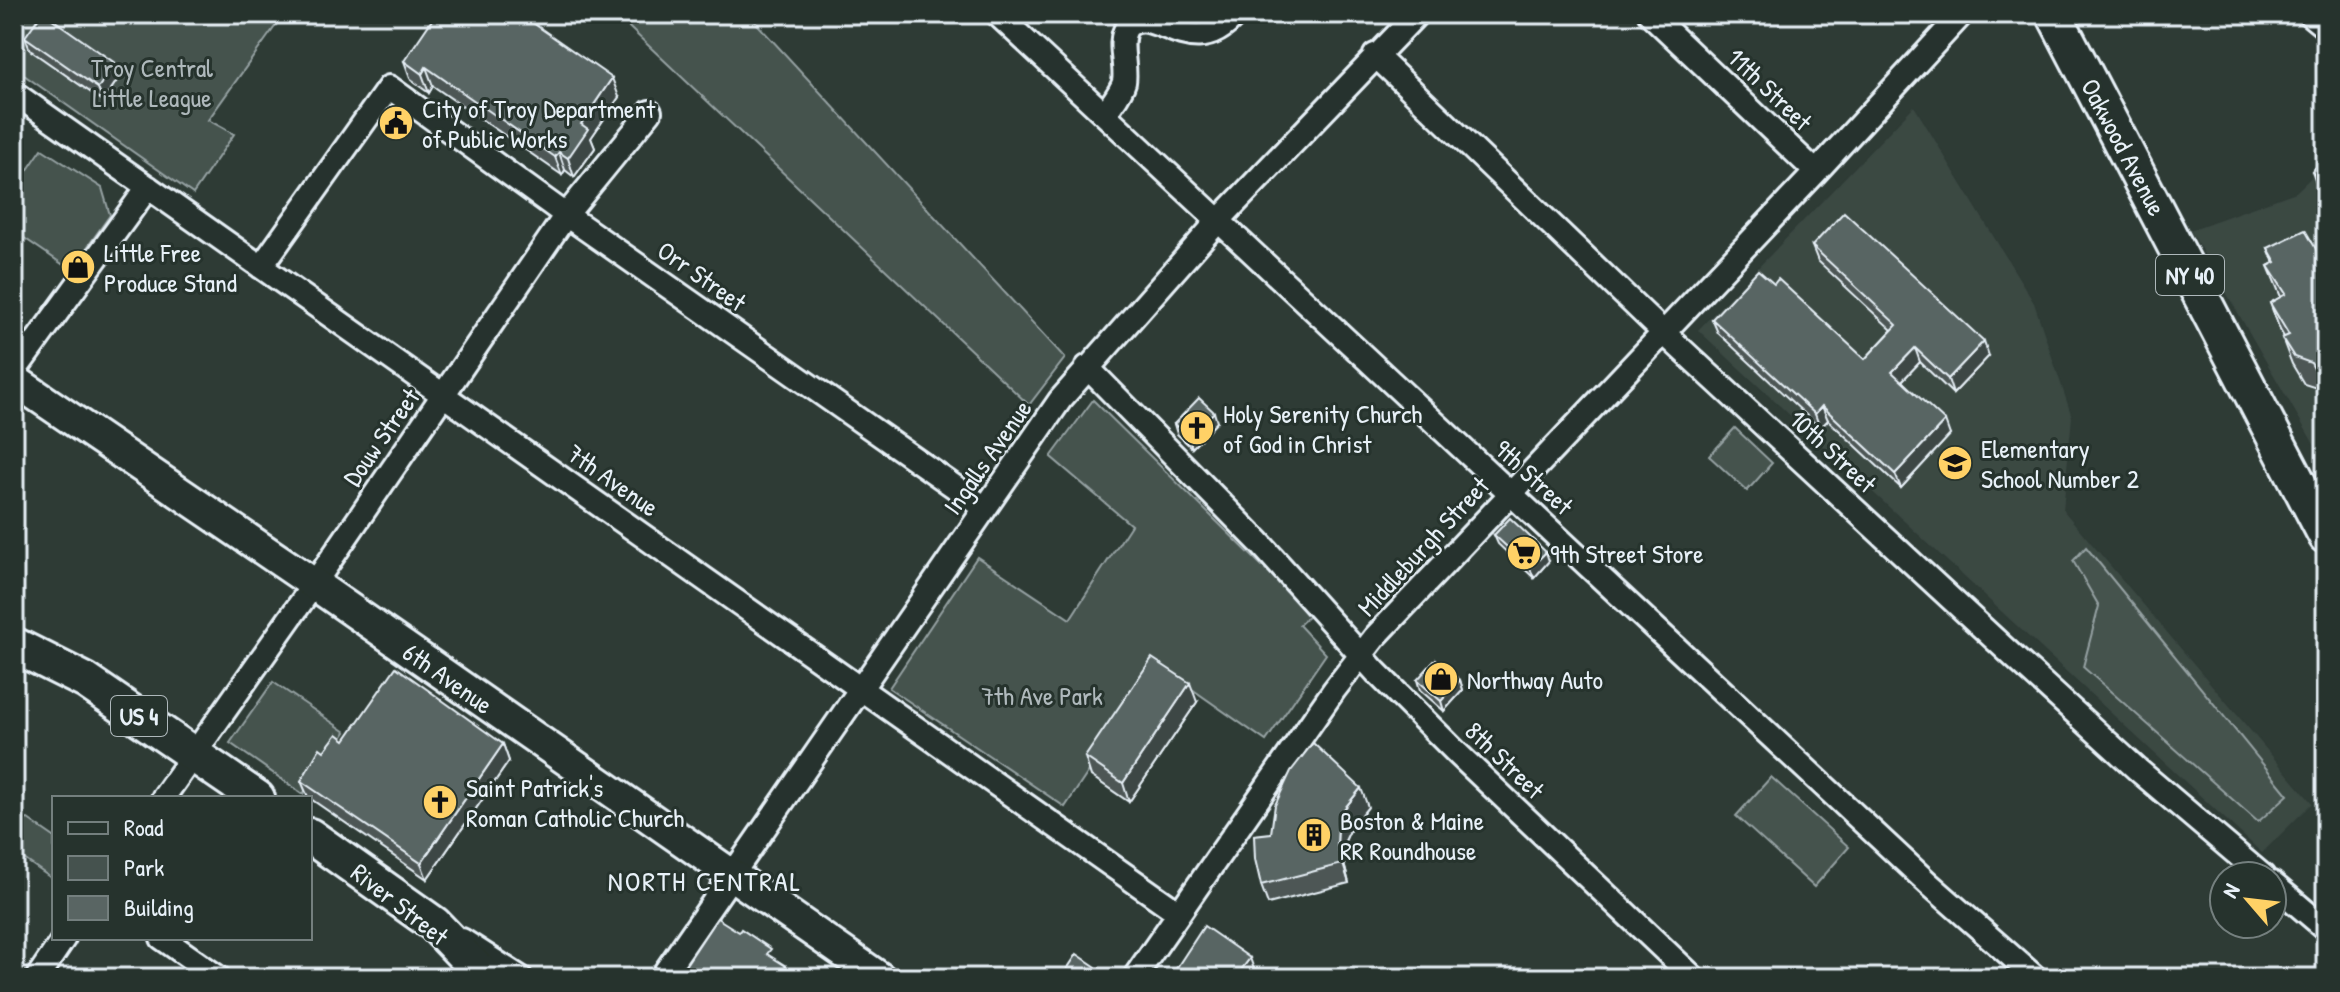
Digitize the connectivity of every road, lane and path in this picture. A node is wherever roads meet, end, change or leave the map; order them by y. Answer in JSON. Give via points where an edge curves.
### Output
{"nodes":[{"id":1,"x":997,"y":14,"type":"edge"},
{"id":2,"x":1236,"y":14,"type":"edge"},
{"id":3,"x":1417,"y":14,"type":"edge"},
{"id":4,"x":1650,"y":14,"type":"edge"},
{"id":5,"x":1962,"y":14,"type":"edge"},
{"id":6,"x":2054,"y":14,"type":"edge"},
{"id":7,"x":2309,"y":14,"type":"edge"},
{"id":8,"x":2326,"y":28,"type":"edge"},
{"id":9,"x":1375,"y":55,"type":"junction"},
{"id":10,"x":14,"y":93,"type":"edge"},
{"id":11,"x":650,"y":112,"type":"dead end"},
{"id":12,"x":1105,"y":114,"type":"junction"},
{"id":13,"x":1816,"y":172,"type":"junction"},
{"id":14,"x":148,"y":187,"type":"junction"},
{"id":15,"x":566,"y":215,"type":"junction"},
{"id":16,"x":1219,"y":220,"type":"junction"},
{"id":17,"x":261,"y":267,"type":"junction"},
{"id":18,"x":1664,"y":333,"type":"junction"},
{"id":19,"x":1087,"y":367,"type":"junction"},
{"id":20,"x":14,"y":372,"type":"edge"},
{"id":21,"x":14,"y":380,"type":"edge"},
{"id":22,"x":444,"y":395,"type":"junction"},
{"id":23,"x":1510,"y":493,"type":"junction"},
{"id":24,"x":985,"y":508,"type":"junction"},
{"id":25,"x":2326,"y":536,"type":"edge"},
{"id":26,"x":314,"y":584,"type":"junction"},
{"id":27,"x":14,"y":645,"type":"edge"},
{"id":28,"x":1361,"y":655,"type":"junction"},
{"id":29,"x":860,"y":689,"type":"junction"},
{"id":30,"x":194,"y":753,"type":"junction"},
{"id":31,"x":164,"y":796,"type":"edge"},
{"id":32,"x":254,"y":796,"type":"edge"},
{"id":33,"x":312,"y":837,"type":"edge"},
{"id":34,"x":2244,"y":860,"type":"edge"},
{"id":35,"x":731,"y":876,"type":"junction"},
{"id":36,"x":2288,"y":897,"type":"edge"},
{"id":37,"x":1179,"y":913,"type":"junction"},
{"id":38,"x":434,"y":924,"type":"junction"},
{"id":39,"x":2326,"y":929,"type":"edge"},
{"id":40,"x":63,"y":940,"type":"edge"},
{"id":41,"x":165,"y":940,"type":"edge"},
{"id":42,"x":41,"y":977,"type":"edge"},
{"id":43,"x":219,"y":978,"type":"edge"},
{"id":44,"x":486,"y":978,"type":"edge"},
{"id":45,"x":521,"y":978,"type":"edge"},
{"id":46,"x":661,"y":978,"type":"edge"},
{"id":47,"x":880,"y":978,"type":"edge"},
{"id":48,"x":1134,"y":978,"type":"edge"},
{"id":49,"x":1694,"y":978,"type":"edge"},
{"id":50,"x":2036,"y":978,"type":"edge"}],
"edges":[{"from":1,"to":12,"type":"street","name":"9th Street"},
{"from":2,"to":12,"type":"street","via":[[1215,33],[1202,35],[1156,18],[1135,19],[1124,36],[1122,86]]},
{"from":3,"to":9,"type":"street","name":"Ingalls Avenue"},
{"from":4,"to":13,"type":"street","name":"11th Street"},
{"from":5,"to":13,"type":"street","name":"Middleburgh Street"},
{"from":6,"to":25,"type":"main road","name":"Oakwood Avenue","number":"NY 40"},
{"from":7,"to":8,"type":"street"},
{"from":9,"to":16,"type":"street","name":"Ingalls Avenue"},
{"from":9,"to":18,"type":"street","name":"10th Street"},
{"from":10,"to":14,"type":"street","name":"7th Avenue"},
{"from":11,"to":15,"type":"street","name":"Douw Street"},
{"from":12,"to":16,"type":"street","name":"9th Street"},
{"from":13,"to":18,"type":"street","name":"Middleburgh Street"},
{"from":14,"to":17,"type":"street","name":"7th Avenue"},
{"from":14,"to":20,"type":"street"},
{"from":15,"to":17,"type":"street","name":"Orr Street","via":[[389,87]]},
{"from":15,"to":22,"type":"street","name":"Douw Street"},
{"from":15,"to":24,"type":"street","name":"Orr Street"},
{"from":16,"to":19,"type":"street","name":"Ingalls Avenue"},
{"from":16,"to":23,"type":"street","name":"9th Street"},
{"from":17,"to":22,"type":"street","name":"7th Avenue"},
{"from":18,"to":23,"type":"street","name":"Middleburgh Street"},
{"from":18,"to":34,"type":"street","name":"10th Street","via":[[2138,770]]},
{"from":19,"to":24,"type":"street","name":"Ingalls Avenue"},
{"from":19,"to":28,"type":"street","name":"8th Street"},
{"from":21,"to":26,"type":"street","name":"6th Avenue"},
{"from":22,"to":26,"type":"street","name":"Douw Street"},
{"from":22,"to":29,"type":"street","name":"7th Avenue"},
{"from":23,"to":28,"type":"street","name":"Middleburgh Street"},
{"from":23,"to":50,"type":"street","name":"9th Street"},
{"from":24,"to":29,"type":"street","name":"Ingalls Avenue"},
{"from":26,"to":30,"type":"street","name":"Douw Street"},
{"from":26,"to":35,"type":"street","name":"6th Avenue"},
{"from":27,"to":30,"type":"main road","number":"US 4","via":[[86,681]]},
{"from":28,"to":37,"type":"street","name":"Middleburgh Street"},
{"from":28,"to":49,"type":"street","name":"8th Street"},
{"from":29,"to":35,"type":"street","name":"Ingalls Avenue"},
{"from":29,"to":37,"type":"street","name":"7th Avenue"},
{"from":30,"to":31,"type":"street","name":"Douw Street"},
{"from":30,"to":32,"type":"main road","number":"US 4"},
{"from":33,"to":38,"type":"main road","name":"River Street"},
{"from":35,"to":46,"type":"street","name":"Ingalls Avenue"},
{"from":35,"to":47,"type":"street","name":"6th Avenue"},
{"from":36,"to":39,"type":"street"},
{"from":37,"to":48,"type":"street","name":"Middleburgh Street"},
{"from":38,"to":44,"type":"main road","name":"River Street"},
{"from":38,"to":45,"type":"street"},
{"from":40,"to":42,"type":"street"},
{"from":41,"to":43,"type":"street"}]}
